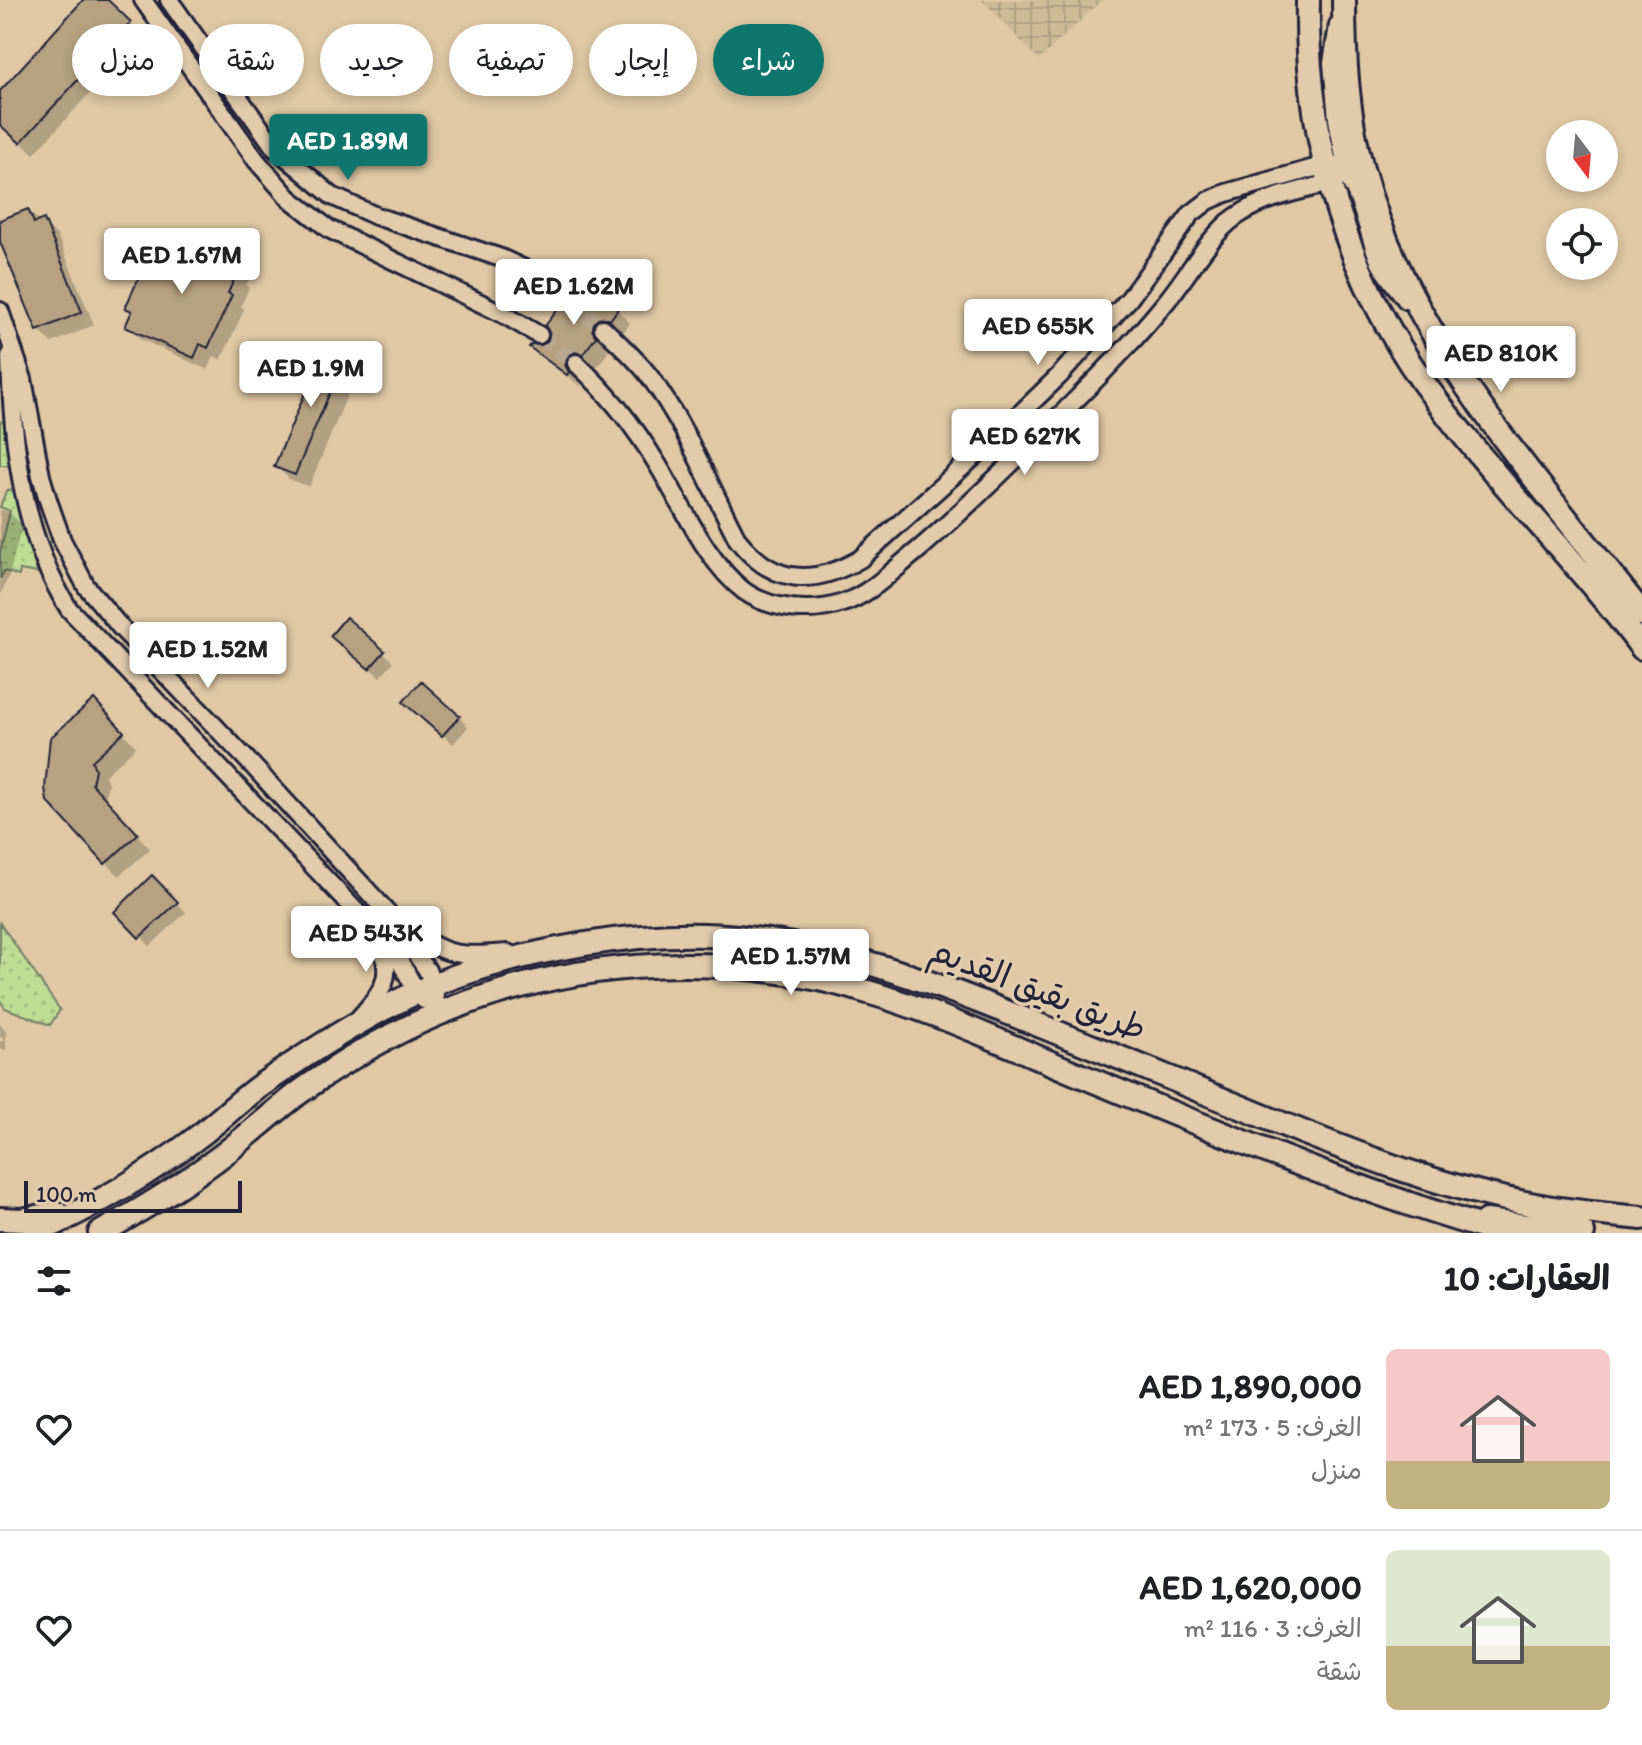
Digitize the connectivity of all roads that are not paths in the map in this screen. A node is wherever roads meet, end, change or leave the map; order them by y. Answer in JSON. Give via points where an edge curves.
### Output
{"nodes":[{"id":1,"x":143,"y":0,"type":"edge"},
{"id":2,"x":169,"y":0,"type":"edge"},
{"id":3,"x":1308,"y":0,"type":"edge"},
{"id":4,"x":1344,"y":0,"type":"edge"},
{"id":5,"x":1333,"y":173,"type":"junction"},
{"id":6,"x":566,"y":299,"type":"tunnel mouth"},
{"id":7,"x":0,"y":311,"type":"edge"},
{"id":8,"x":603,"y":328,"type":"tunnel mouth"},
{"id":9,"x":539,"y":335,"type":"tunnel mouth"},
{"id":10,"x":9,"y":339,"type":"junction"},
{"id":11,"x":1442,"y":350,"type":"junction"},
{"id":12,"x":576,"y":363,"type":"tunnel mouth"},
{"id":13,"x":1642,"y":614,"type":"edge"},
{"id":14,"x":1642,"y":648,"type":"edge"},
{"id":15,"x":387,"y":912,"type":"junction"},
{"id":16,"x":363,"y":917,"type":"junction"},
{"id":17,"x":569,"y":947,"type":"junction"},
{"id":18,"x":425,"y":989,"type":"junction"},
{"id":19,"x":438,"y":1014,"type":"junction"},
{"id":20,"x":350,"y":1028,"type":"junction"},
{"id":21,"x":100,"y":1201,"type":"junction"},
{"id":22,"x":1437,"y":1215,"type":"junction"},
{"id":23,"x":131,"y":1216,"type":"junction"},
{"id":24,"x":1638,"y":1217,"type":"edge"},
{"id":25,"x":0,"y":1219,"type":"edge"},
{"id":26,"x":35,"y":1233,"type":"edge"},
{"id":27,"x":100,"y":1233,"type":"edge"},
{"id":28,"x":111,"y":1233,"type":"edge"},
{"id":29,"x":1503,"y":1233,"type":"edge"},
{"id":30,"x":1583,"y":1233,"type":"edge"}],
"edges":[{"from":1,"to":9,"type":"street","via":[[256,160],[303,210],[329,229]]},
{"from":2,"to":6,"type":"street","via":[[275,148],[332,196],[501,258],[531,272]]},
{"from":3,"to":5,"type":"main road","via":[[1308,62]]},
{"from":4,"to":5,"type":"street","via":[[1332,63]]},
{"from":4,"to":11,"type":"main road","via":[[1348,87],[1362,168],[1391,252]]},
{"from":5,"to":8,"type":"street","via":[[1226,193],[1191,214],[1098,335],[1006,428],[860,559],[825,576],[786,576],[748,553],[668,403]]},
{"from":5,"to":11,"type":"street","via":[[1351,183],[1381,265]]},
{"from":5,"to":12,"type":"street","via":[[1257,204],[1228,223],[1136,338],[946,526],[861,595],[824,608],[764,602],[731,579],[617,405]]},
{"from":5,"to":14,"type":"main road","via":[[1366,285],[1415,371]]},
{"from":7,"to":10,"type":"street"},
{"from":10,"to":15,"type":"street","via":[[23,379],[49,503],[86,586]]},
{"from":10,"to":16,"type":"street","via":[[22,476],[39,548],[59,593],[103,647]]},
{"from":11,"to":13,"type":"main road","via":[[1568,524]]},
{"from":15,"to":17,"type":"street","via":[[427,944],[455,954]]},
{"from":15,"to":18,"type":"street","via":[[416,951]]},
{"from":16,"to":18,"type":"street"},
{"from":16,"to":20,"type":"street","via":[[384,955],[386,980],[378,998]]},
{"from":17,"to":18,"type":"main road","name":"طريق بقيق القديم"},
{"from":17,"to":24,"type":"main road","name":"طريق بقيق القديم","via":[[634,937],[705,935],[832,952],[936,983],[1370,1159],[1545,1207]]},
{"from":18,"to":19,"type":"street"},
{"from":18,"to":20,"type":"main road","name":"طريق بقيق القديم"},
{"from":19,"to":22,"type":"main road","name":"طريق بقيق القديم","via":[[528,985],[623,966],[729,966],[834,982],[929,1014]]},
{"from":19,"to":23,"type":"main road","name":"طريق بقيق القديم","via":[[304,1089],[228,1151]]},
{"from":20,"to":21,"type":"main road","name":"طريق بقيق القديم"},
{"from":21,"to":25,"type":"main road","via":[[45,1216]]},
{"from":21,"to":26,"type":"main road","name":"طريق بقيق القديم"},
{"from":22,"to":29,"type":"main road","name":"طريق بقيق القديم"},
{"from":22,"to":30,"type":"main road"},
{"from":23,"to":27,"type":"main road","name":"طريق بقيق القديم"},
{"from":23,"to":28,"type":"main road"}]}
